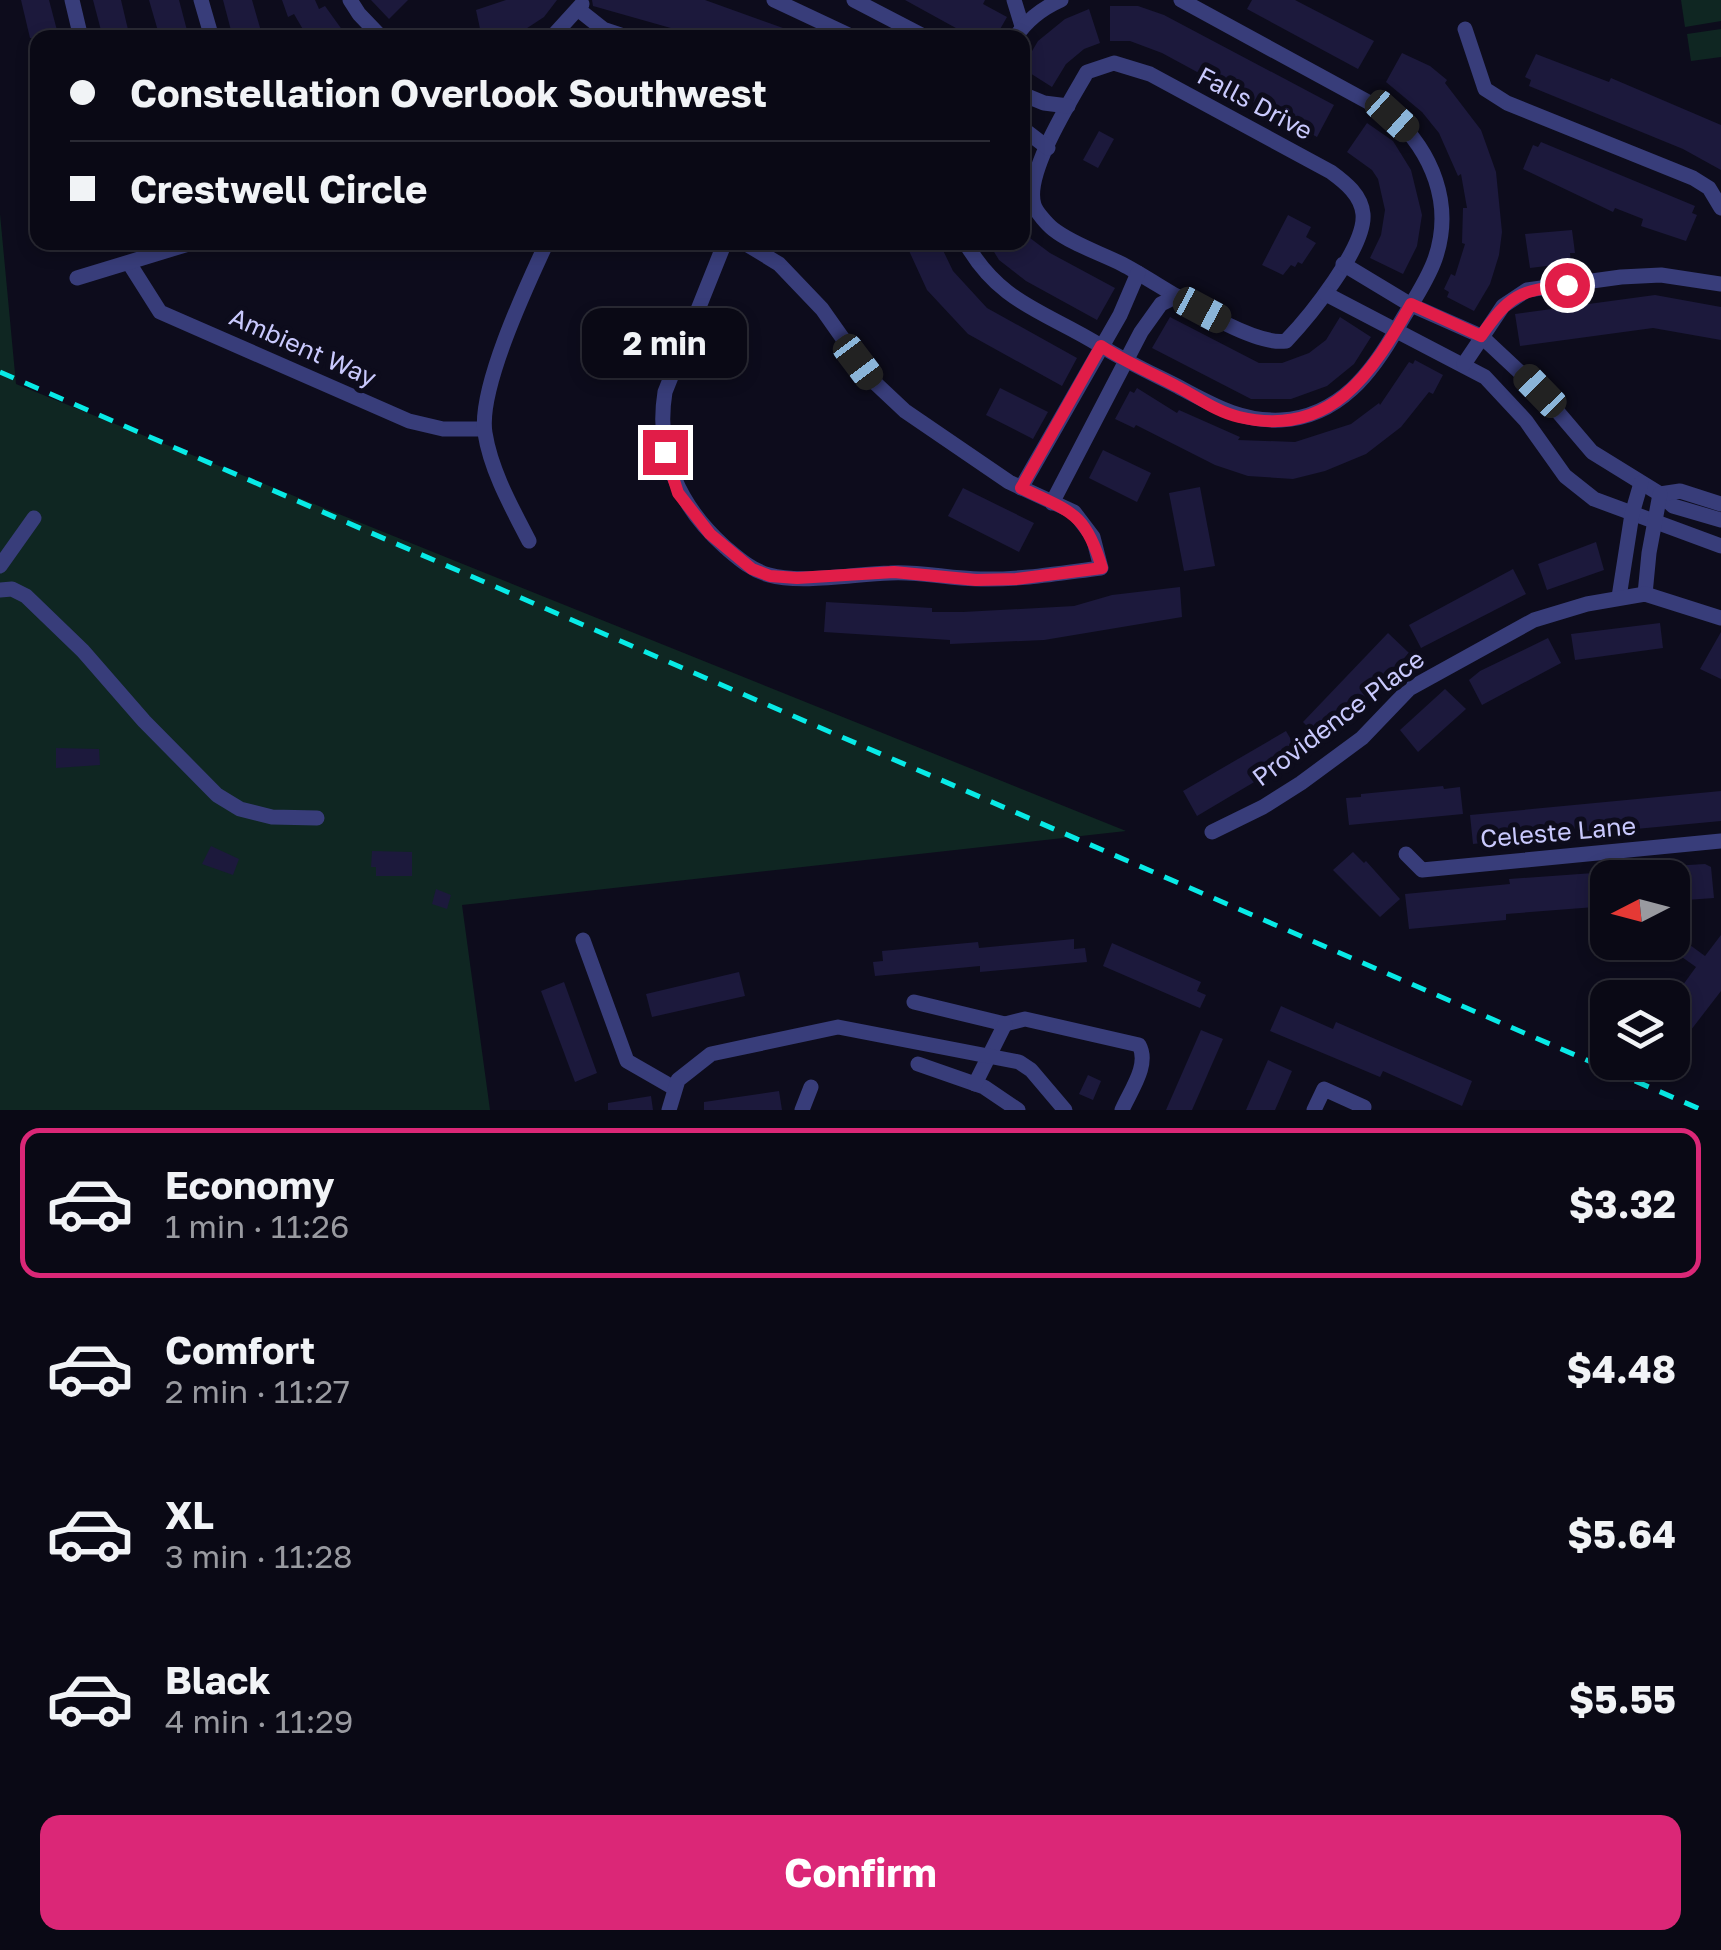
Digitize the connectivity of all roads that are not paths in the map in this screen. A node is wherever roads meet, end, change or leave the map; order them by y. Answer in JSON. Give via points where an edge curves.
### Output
{"nodes":[{"id":1,"x":72,"y":0,"type":"edge"},
{"id":2,"x":201,"y":0,"type":"edge"},
{"id":3,"x":350,"y":0,"type":"edge"},
{"id":4,"x":774,"y":0,"type":"edge"},
{"id":5,"x":854,"y":0,"type":"edge"},
{"id":6,"x":1014,"y":0,"type":"edge"},
{"id":7,"x":1061,"y":0,"type":"edge"},
{"id":8,"x":1181,"y":0,"type":"edge"},
{"id":9,"x":581,"y":5,"type":"edge"},
{"id":10,"x":1465,"y":28,"type":"dead end"},
{"id":11,"x":79,"y":30,"type":"edge"},
{"id":12,"x":210,"y":30,"type":"edge"},
{"id":13,"x":374,"y":30,"type":"edge"},
{"id":14,"x":558,"y":30,"type":"edge"},
{"id":15,"x":606,"y":30,"type":"edge"},
{"id":16,"x":838,"y":30,"type":"edge"},
{"id":17,"x":912,"y":30,"type":"edge"},
{"id":18,"x":1019,"y":30,"type":"edge"},
{"id":19,"x":1021,"y":30,"type":"edge"},
{"id":20,"x":1030,"y":97,"type":"edge"},
{"id":21,"x":1068,"y":106,"type":"junction"},
{"id":22,"x":1030,"y":134,"type":"edge"},
{"id":23,"x":1048,"y":148,"type":"junction"},
{"id":24,"x":1721,"y":208,"type":"edge"},
{"id":25,"x":170,"y":250,"type":"edge"},
{"id":26,"x":545,"y":250,"type":"edge"},
{"id":27,"x":722,"y":250,"type":"edge"},
{"id":28,"x":756,"y":250,"type":"edge"},
{"id":29,"x":969,"y":250,"type":"edge"},
{"id":30,"x":129,"y":263,"type":"junction"},
{"id":31,"x":1343,"y":264,"type":"junction"},
{"id":32,"x":1138,"y":273,"type":"junction"},
{"id":33,"x":77,"y":278,"type":"dead end"},
{"id":34,"x":1721,"y":284,"type":"edge"},
{"id":35,"x":1326,"y":294,"type":"junction"},
{"id":36,"x":1177,"y":296,"type":"junction"},
{"id":37,"x":1411,"y":304,"type":"junction"},
{"id":38,"x":1397,"y":329,"type":"junction"},
{"id":39,"x":1481,"y":336,"type":"junction"},
{"id":40,"x":1101,"y":346,"type":"junction"},
{"id":41,"x":1124,"y":362,"type":"junction"},
{"id":42,"x":1464,"y":364,"type":"junction"},
{"id":43,"x":484,"y":429,"type":"junction"},
{"id":44,"x":1641,"y":484,"type":"junction"},
{"id":45,"x":1021,"y":488,"type":"junction"},
{"id":46,"x":1660,"y":494,"type":"junction"},
{"id":47,"x":1052,"y":503,"type":"junction"},
{"id":48,"x":1721,"y":504,"type":"edge"},
{"id":49,"x":1632,"y":514,"type":"junction"},
{"id":50,"x":34,"y":518,"type":"dead end"},
{"id":51,"x":1721,"y":520,"type":"edge"},
{"id":52,"x":1654,"y":522,"type":"junction"},
{"id":53,"x":529,"y":542,"type":"dead end"},
{"id":54,"x":1721,"y":546,"type":"edge"},
{"id":55,"x":0,"y":566,"type":"edge"},
{"id":56,"x":0,"y":590,"type":"edge"},
{"id":57,"x":1645,"y":594,"type":"junction"},
{"id":58,"x":1618,"y":597,"type":"junction"},
{"id":59,"x":1721,"y":618,"type":"edge"},
{"id":60,"x":317,"y":818,"type":"dead end"},
{"id":61,"x":1212,"y":832,"type":"dead end"},
{"id":62,"x":1721,"y":841,"type":"edge"},
{"id":63,"x":1406,"y":854,"type":"dead end"},
{"id":64,"x":583,"y":940,"type":"dead end"},
{"id":65,"x":914,"y":1002,"type":"dead end"},
{"id":66,"x":1006,"y":1024,"type":"junction"},
{"id":67,"x":990,"y":1055,"type":"junction"},
{"id":68,"x":918,"y":1064,"type":"dead end"},
{"id":69,"x":975,"y":1084,"type":"junction"},
{"id":70,"x":811,"y":1087,"type":"dead end"},
{"id":71,"x":674,"y":1088,"type":"junction"},
{"id":72,"x":669,"y":1110,"type":"edge"},
{"id":73,"x":802,"y":1110,"type":"edge"},
{"id":74,"x":1018,"y":1110,"type":"edge"},
{"id":75,"x":1065,"y":1110,"type":"edge"},
{"id":76,"x":1122,"y":1110,"type":"edge"},
{"id":77,"x":1314,"y":1110,"type":"edge"},
{"id":78,"x":1363,"y":1110,"type":"edge"}],
"edges":[{"from":1,"to":11,"type":"street"},
{"from":2,"to":12,"type":"street"},
{"from":3,"to":13,"type":"street"},
{"from":4,"to":16,"type":"street"},
{"from":5,"to":17,"type":"street"},
{"from":6,"to":18,"type":"street"},
{"from":7,"to":19,"type":"street"},
{"from":8,"to":37,"type":"street","via":[[1375,106],[1412,134],[1430,160],[1440,214],[1436,258]]},
{"from":9,"to":14,"type":"street"},
{"from":9,"to":15,"type":"street"},
{"from":10,"to":24,"type":"street","via":[[1486,90],[1692,178],[1709,188]]},
{"from":20,"to":21,"type":"street"},
{"from":21,"to":23,"type":"street","name":"Falls Drive"},
{"from":21,"to":31,"type":"street","name":"Falls Drive","via":[[1088,72],[1114,63],[1150,74],[1331,172],[1351,186],[1363,211],[1362,230]]},
{"from":22,"to":23,"type":"street"},
{"from":23,"to":32,"type":"street","name":"Falls Drive","via":[[1034,180],[1034,206],[1052,229]]},
{"from":25,"to":30,"type":"street"},
{"from":26,"to":43,"type":"street","via":[[503,348]]},
{"from":27,"to":47,"type":"street","via":[[665,392],[661,418],[678,493],[710,534],[752,569],[797,578],[894,572],[976,580],[1102,568],[1093,537],[1074,512]]},
{"from":28,"to":45,"type":"street","via":[[822,309],[872,380],[905,411]]},
{"from":29,"to":40,"type":"street","via":[[1000,288]]},
{"from":30,"to":33,"type":"street"},
{"from":30,"to":43,"type":"street","name":"Ambient Way","via":[[160,312],[409,421]]},
{"from":31,"to":35,"type":"street","name":"Falls Drive"},
{"from":31,"to":37,"type":"street"},
{"from":32,"to":36,"type":"street","name":"Falls Drive"},
{"from":32,"to":40,"type":"street"},
{"from":34,"to":39,"type":"street","via":[[1661,275],[1527,290],[1503,306]]},
{"from":35,"to":36,"type":"street","name":"Falls Drive","via":[[1286,341],[1276,343]]},
{"from":35,"to":38,"type":"street"},
{"from":36,"to":41,"type":"street","via":[[1162,304]]},
{"from":37,"to":38,"type":"street"},
{"from":37,"to":39,"type":"street"},
{"from":38,"to":41,"type":"street","via":[[1349,393],[1295,419],[1237,417]]},
{"from":38,"to":42,"type":"street"},
{"from":39,"to":42,"type":"street"},
{"from":39,"to":44,"type":"street","via":[[1592,452]]},
{"from":40,"to":41,"type":"street"},
{"from":40,"to":45,"type":"street"},
{"from":41,"to":47,"type":"street"},
{"from":42,"to":49,"type":"street","via":[[1526,421],[1565,476],[1594,500]]},
{"from":43,"to":53,"type":"street"},
{"from":44,"to":46,"type":"street"},
{"from":44,"to":49,"type":"street"},
{"from":45,"to":47,"type":"street"},
{"from":46,"to":48,"type":"street","via":[[1680,491]]},
{"from":46,"to":51,"type":"street","via":[[1673,506]]},
{"from":46,"to":52,"type":"street"},
{"from":49,"to":52,"type":"street"},
{"from":49,"to":58,"type":"street"},
{"from":50,"to":55,"type":"street"},
{"from":52,"to":54,"type":"street"},
{"from":52,"to":57,"type":"street"},
{"from":56,"to":60,"type":"street","via":[[26,596],[217,795],[272,817]]},
{"from":57,"to":58,"type":"street","name":"Providence Place"},
{"from":57,"to":59,"type":"street","name":"Providence Place"},
{"from":58,"to":61,"type":"street","name":"Providence Place","via":[[1534,620],[1454,662],[1409,689],[1362,738],[1302,783]]},
{"from":62,"to":63,"type":"street","name":"Celeste Lane","via":[[1422,870]]},
{"from":64,"to":71,"type":"street","via":[[627,1061]]},
{"from":65,"to":66,"type":"street"},
{"from":66,"to":67,"type":"street"},
{"from":66,"to":76,"type":"street","via":[[1025,1019],[1139,1045],[1142,1066]]},
{"from":67,"to":69,"type":"street"},
{"from":67,"to":71,"type":"street","via":[[838,1027],[711,1054]]},
{"from":67,"to":75,"type":"street","via":[[1031,1070]]},
{"from":68,"to":69,"type":"street"},
{"from":69,"to":74,"type":"street"},
{"from":70,"to":73,"type":"street"},
{"from":71,"to":72,"type":"street"},
{"from":77,"to":78,"type":"street","via":[[1324,1089]]}]}
